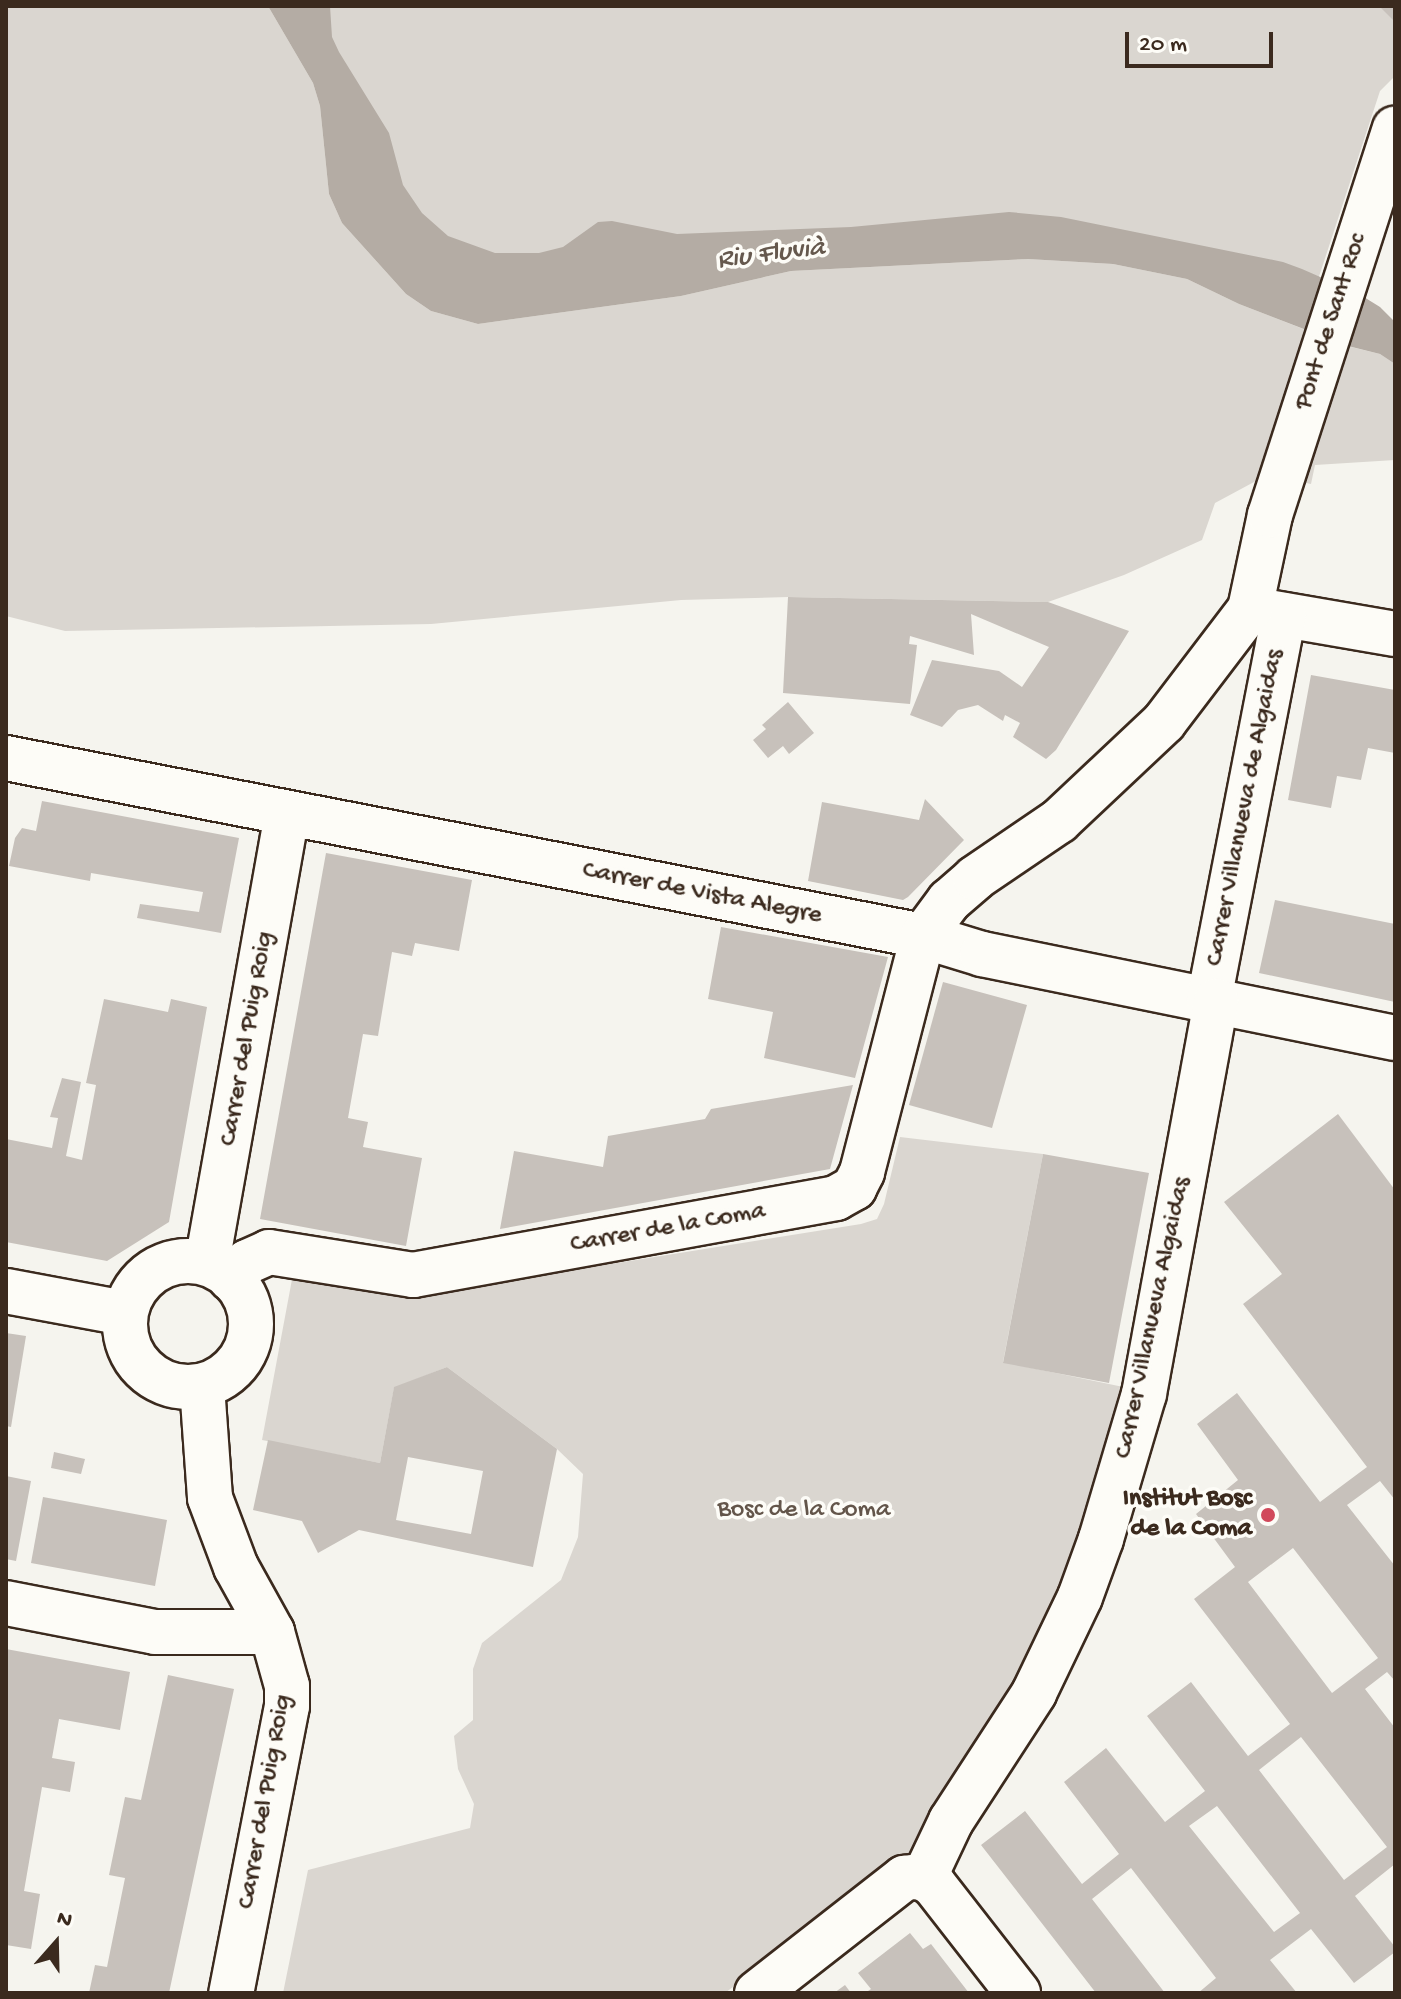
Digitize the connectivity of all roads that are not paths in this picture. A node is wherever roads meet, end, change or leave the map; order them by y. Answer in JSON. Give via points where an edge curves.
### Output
{"nodes":[{"id":1,"x":1395,"y":129,"type":"edge"},
{"id":2,"x":1267,"y":612,"type":"junction"},
{"id":3,"x":1395,"y":634,"type":"edge"},
{"id":4,"x":6,"y":758,"type":"edge"},
{"id":5,"x":287,"y":815,"type":"junction"},
{"id":6,"x":923,"y":936,"type":"junction"},
{"id":7,"x":1212,"y":1001,"type":"junction"},
{"id":8,"x":1395,"y":1038,"type":"edge"},
{"id":9,"x":219,"y":1271,"type":"junction"},
{"id":10,"x":6,"y":1291,"type":"edge"},
{"id":11,"x":125,"y":1313,"type":"junction"},
{"id":12,"x":202,"y":1386,"type":"junction"},
{"id":13,"x":7,"y":1606,"type":"edge"},
{"id":14,"x":272,"y":1632,"type":"junction"},
{"id":15,"x":914,"y":1878,"type":"junction"},
{"id":16,"x":231,"y":1993,"type":"edge"},
{"id":17,"x":757,"y":1993,"type":"edge"},
{"id":18,"x":1018,"y":1993,"type":"edge"}],
"edges":[{"from":1,"to":2,"type":"street","name":"Pont de Sant Roc","via":[[1270,515]]},
{"from":2,"to":3,"type":"street"},
{"from":2,"to":6,"type":"street","via":[[1164,722],[1059,821],[975,878],[949,901]]},
{"from":2,"to":7,"type":"street","name":"Carrer Villanueva de Algaidas"},
{"from":4,"to":5,"type":"street","name":"Carrer de Vista Alegre"},
{"from":5,"to":6,"type":"street","name":"Carrer de Vista Alegre"},
{"from":5,"to":9,"type":"street","name":"Carrer del Puig Roig"},
{"from":6,"to":7,"type":"street","name":"Carrer de Vista Alegre","via":[[982,954]]},
{"from":6,"to":9,"type":"street","name":"Carrer de la Coma","via":[[859,1181],[846,1194],[413,1275],[269,1252]]},
{"from":7,"to":8,"type":"street","name":"Carrer de Vista Alegre"},
{"from":7,"to":15,"type":"street","name":"Carrer Villanueva Algaidas","via":[[1144,1394],[1101,1539],[1034,1693]]},
{"from":9,"to":11,"type":"street","via":[[178,1261],[151,1273],[134,1289]]},
{"from":9,"to":12,"type":"street","via":[[247,1302],[251,1333],[233,1369]]},
{"from":10,"to":11,"type":"street"},
{"from":11,"to":12,"type":"street","via":[[130,1351],[151,1376],[171,1385]]},
{"from":12,"to":14,"type":"street","name":"Carrer del Puig Roig","via":[[210,1498],[236,1567]]},
{"from":13,"to":14,"type":"street","via":[[155,1632]]},
{"from":14,"to":16,"type":"street","name":"Carrer del Puig Roig","via":[[282,1661],[287,1706]]},
{"from":15,"to":17,"type":"street"},
{"from":15,"to":18,"type":"street","via":[[934,1885]]}]}
